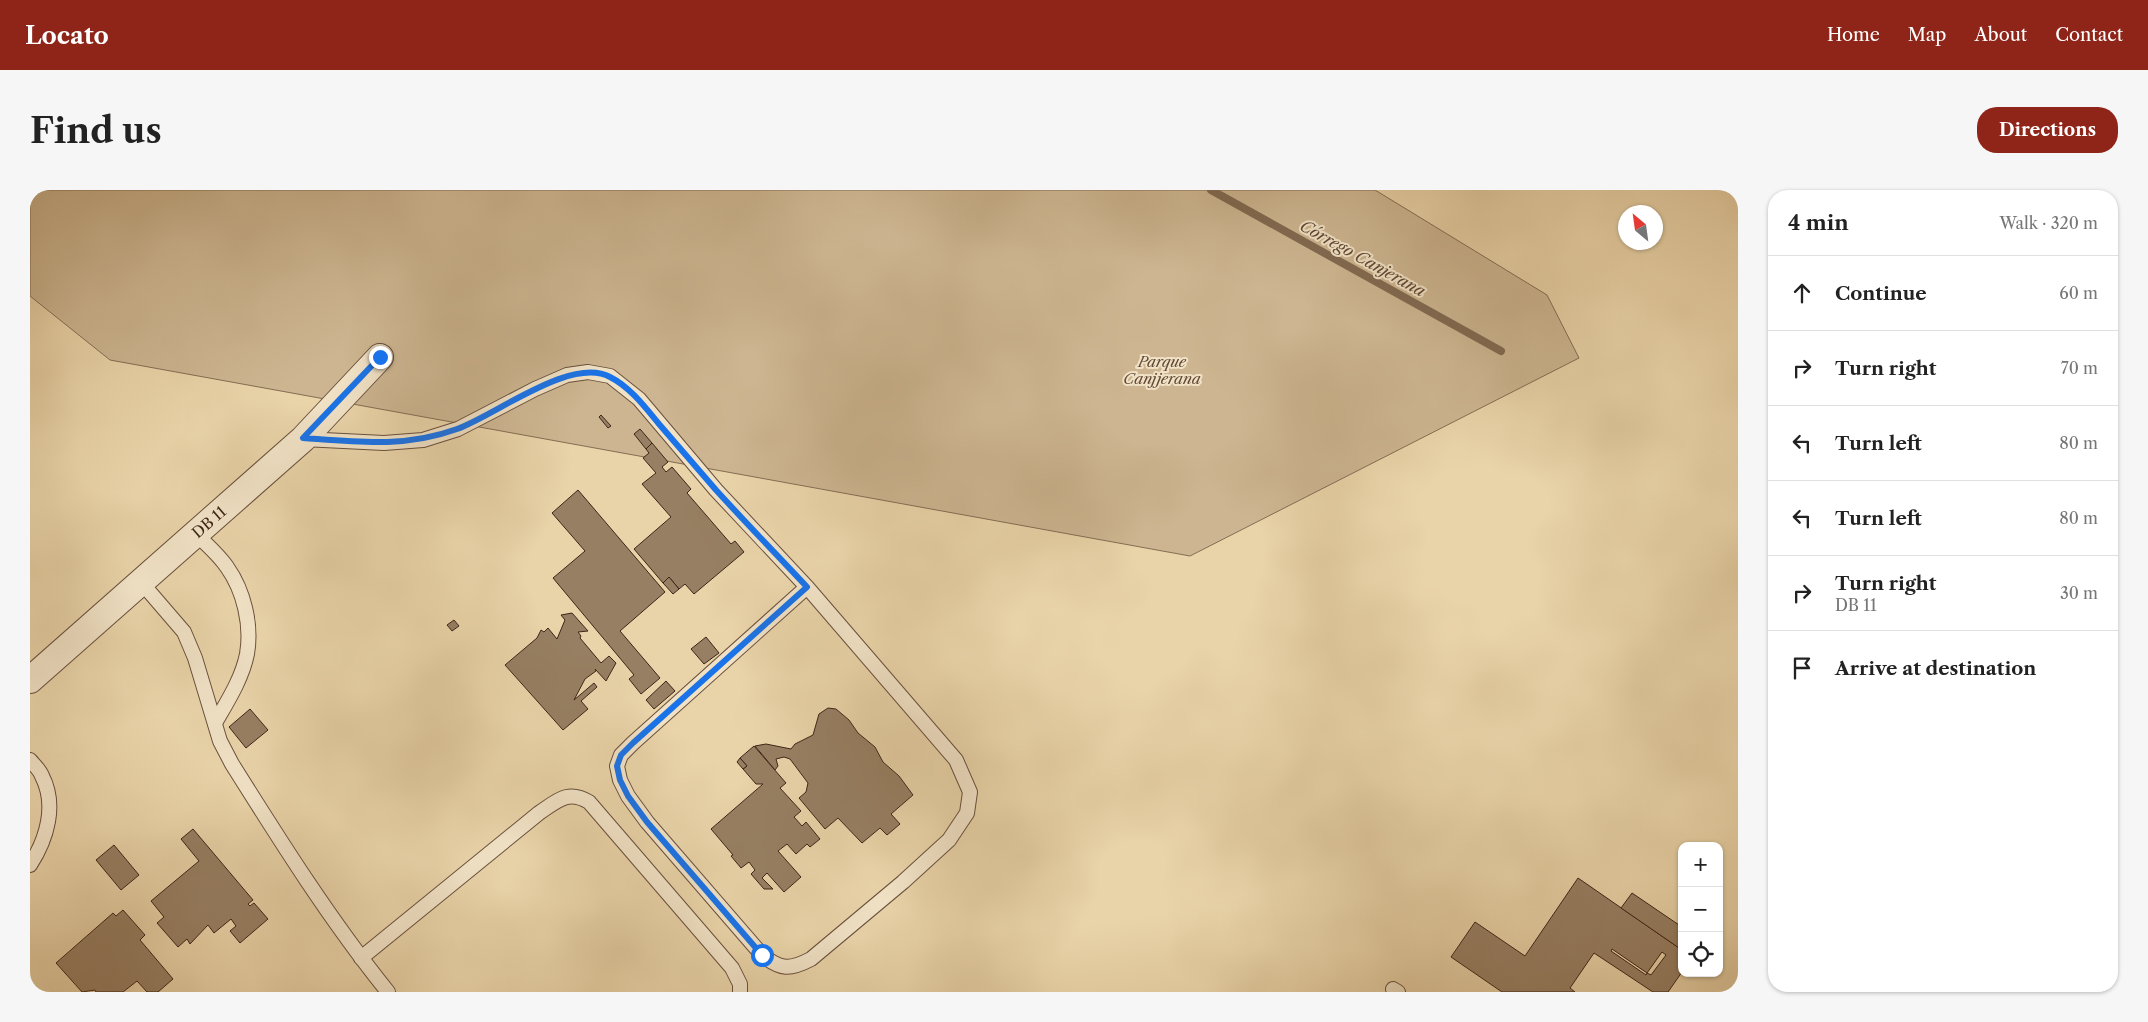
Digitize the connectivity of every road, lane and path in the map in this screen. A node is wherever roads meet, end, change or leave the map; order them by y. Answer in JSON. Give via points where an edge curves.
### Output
{"nodes":[{"id":1,"x":380,"y":357,"type":"dead end"},
{"id":2,"x":303,"y":438,"type":"junction"},
{"id":3,"x":196,"y":534,"type":"junction"},
{"id":4,"x":141,"y":582,"type":"junction"},
{"id":5,"x":807,"y":587,"type":"junction"},
{"id":6,"x":30,"y":680,"type":"edge"},
{"id":7,"x":215,"y":723,"type":"junction"},
{"id":8,"x":30,"y":760,"type":"edge"},
{"id":9,"x":30,"y":865,"type":"edge"},
{"id":10,"x":361,"y":958,"type":"junction"},
{"id":11,"x":388,"y":992,"type":"edge"},
{"id":12,"x":740,"y":992,"type":"edge"}],
"edges":[{"from":1,"to":2,"type":"street","name":"DB 11"},
{"from":2,"to":3,"type":"street","name":"DB 11"},
{"from":2,"to":5,"type":"lane","via":[[384,443],[423,440],[458,429],[567,375],[588,372],[610,376],[639,399],[716,490]]},
{"from":3,"to":4,"type":"street","name":"DB 11"},
{"from":3,"to":7,"type":"lane","via":[[227,566],[242,592],[247,624],[247,654],[236,685]]},
{"from":4,"to":6,"type":"street","name":"DB 11"},
{"from":4,"to":7,"type":"lane","via":[[184,632]]},
{"from":5,"to":5,"type":"lane","via":[[956,760],[970,792],[967,813],[949,840],[811,959],[798,966],[784,968],[762,955],[647,822],[628,796],[617,766],[621,755],[633,743]]},
{"from":7,"to":10,"type":"lane","via":[[232,764]]},
{"from":8,"to":9,"type":"lane","via":[[42,775],[50,802],[48,825]]},
{"from":10,"to":11,"type":"lane"},
{"from":10,"to":12,"type":"lane","via":[[539,813],[571,795],[589,802],[732,968],[740,984]]}]}
